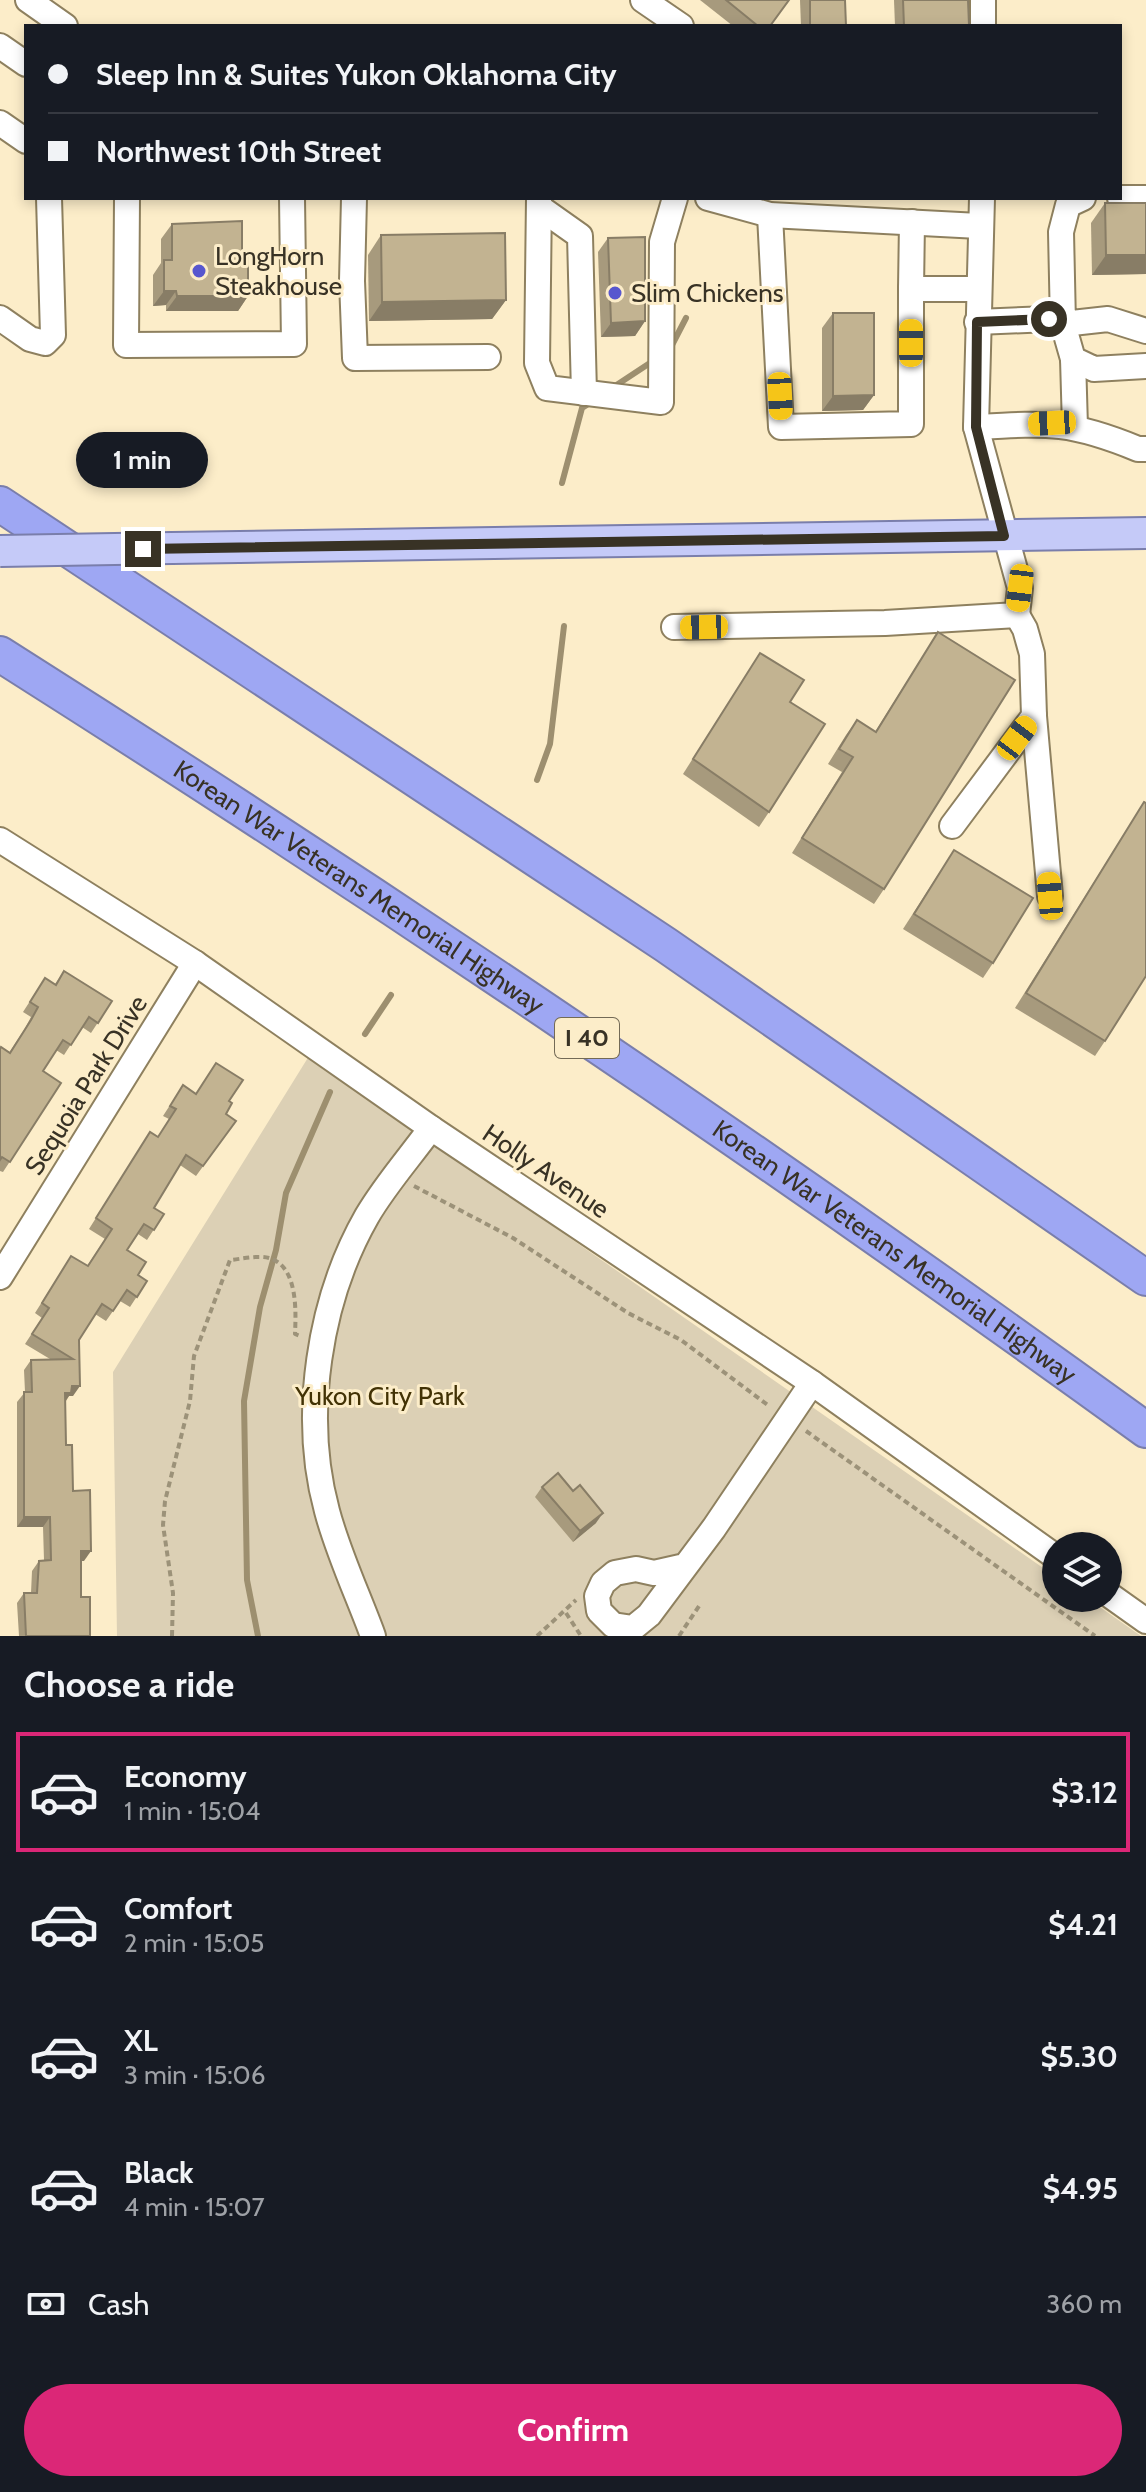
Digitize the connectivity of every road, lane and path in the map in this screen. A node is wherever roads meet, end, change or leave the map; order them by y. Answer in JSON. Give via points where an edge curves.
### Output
{"nodes":[{"id":1,"x":28,"y":0,"type":"edge"},
{"id":2,"x":643,"y":0,"type":"edge"},
{"id":3,"x":983,"y":0,"type":"edge"},
{"id":4,"x":62,"y":24,"type":"edge"},
{"id":5,"x":678,"y":24,"type":"edge"},
{"id":6,"x":983,"y":24,"type":"edge"},
{"id":7,"x":0,"y":46,"type":"edge"},
{"id":8,"x":24,"y":63,"type":"edge"},
{"id":9,"x":0,"y":123,"type":"edge"},
{"id":10,"x":24,"y":140,"type":"edge"},
{"id":11,"x":1122,"y":198,"type":"edge"},
{"id":12,"x":1146,"y":198,"type":"edge"},
{"id":13,"x":49,"y":200,"type":"edge"},
{"id":14,"x":127,"y":200,"type":"edge"},
{"id":15,"x":292,"y":200,"type":"edge"},
{"id":16,"x":354,"y":200,"type":"edge"},
{"id":17,"x":674,"y":200,"type":"edge"},
{"id":18,"x":715,"y":200,"type":"edge"},
{"id":19,"x":982,"y":200,"type":"edge"},
{"id":20,"x":1075,"y":200,"type":"edge"},
{"id":21,"x":539,"y":203,"type":"edge"},
{"id":22,"x":770,"y":215,"type":"junction"},
{"id":23,"x":912,"y":222,"type":"junction"},
{"id":24,"x":979,"y":226,"type":"junction"},
{"id":25,"x":911,"y":289,"type":"junction"},
{"id":26,"x":978,"y":289,"type":"junction"},
{"id":27,"x":0,"y":318,"type":"edge"},
{"id":28,"x":977,"y":322,"type":"junction"},
{"id":29,"x":1063,"y":324,"type":"junction"},
{"id":30,"x":1146,"y":331,"type":"edge"},
{"id":31,"x":488,"y":357,"type":"dead end"},
{"id":32,"x":1073,"y":359,"type":"junction"},
{"id":33,"x":1146,"y":366,"type":"edge"},
{"id":34,"x":584,"y":393,"type":"junction"},
{"id":35,"x":976,"y":427,"type":"junction"},
{"id":36,"x":1075,"y":427,"type":"junction"},
{"id":37,"x":1146,"y":449,"type":"edge"},
{"id":38,"x":0,"y":504,"type":"edge"},
{"id":39,"x":1146,"y":533,"type":"edge"},
{"id":40,"x":1004,"y":536,"type":"junction"},
{"id":41,"x":0,"y":551,"type":"edge"},
{"id":42,"x":1017,"y":615,"type":"junction"},
{"id":43,"x":674,"y":627,"type":"dead end"},
{"id":44,"x":0,"y":654,"type":"edge"},
{"id":45,"x":1034,"y":716,"type":"junction"},
{"id":46,"x":952,"y":826,"type":"dead end"},
{"id":47,"x":0,"y":840,"type":"edge"},
{"id":48,"x":1050,"y":896,"type":"dead end"},
{"id":49,"x":195,"y":963,"type":"junction"},
{"id":50,"x":431,"y":1128,"type":"junction"},
{"id":51,"x":408,"y":1183,"type":"dead end"},
{"id":52,"x":0,"y":1277,"type":"edge"},
{"id":53,"x":1146,"y":1278,"type":"edge"},
{"id":54,"x":303,"y":1336,"type":"dead end"},
{"id":55,"x":812,"y":1383,"type":"junction"},
{"id":56,"x":777,"y":1413,"type":"dead end"},
{"id":57,"x":798,"y":1425,"type":"dead end"},
{"id":58,"x":1146,"y":1430,"type":"edge"},
{"id":59,"x":1042,"y":1547,"type":"edge"},
{"id":60,"x":685,"y":1566,"type":"dead end"},
{"id":61,"x":581,"y":1591,"type":"dead end"},
{"id":62,"x":701,"y":1603,"type":"dead end"},
{"id":63,"x":1122,"y":1604,"type":"edge"},
{"id":64,"x":566,"y":1613,"type":"junction"},
{"id":65,"x":1146,"y":1621,"type":"edge"},
{"id":66,"x":172,"y":1636,"type":"edge"},
{"id":67,"x":373,"y":1636,"type":"edge"},
{"id":68,"x":537,"y":1636,"type":"edge"},
{"id":69,"x":581,"y":1636,"type":"edge"},
{"id":70,"x":679,"y":1636,"type":"edge"},
{"id":71,"x":1095,"y":1636,"type":"edge"}],
"edges":[{"from":1,"to":4,"type":"street"},
{"from":2,"to":5,"type":"street"},
{"from":3,"to":6,"type":"street"},
{"from":7,"to":8,"type":"street"},
{"from":9,"to":10,"type":"street"},
{"from":11,"to":12,"type":"street"},
{"from":13,"to":27,"type":"street","via":[[53,335],[45,343],[30,339]]},
{"from":14,"to":15,"type":"street","via":[[126,345],[294,344]]},
{"from":16,"to":31,"type":"street","via":[[355,358]]},
{"from":17,"to":34,"type":"street","via":[[662,242],[661,402]]},
{"from":18,"to":22,"type":"street"},
{"from":19,"to":24,"type":"street"},
{"from":20,"to":29,"type":"street","via":[[1068,205],[1061,232]]},
{"from":21,"to":34,"type":"street","via":[[580,236]]},
{"from":21,"to":34,"type":"street","via":[[537,363],[547,388]]},
{"from":22,"to":23,"type":"street"},
{"from":22,"to":25,"type":"street","via":[[781,427],[911,424]]},
{"from":23,"to":24,"type":"street"},
{"from":23,"to":25,"type":"street"},
{"from":24,"to":26,"type":"street"},
{"from":25,"to":26,"type":"street"},
{"from":26,"to":28,"type":"street"},
{"from":28,"to":29,"type":"street","via":[[1049,319]]},
{"from":28,"to":35,"type":"street"},
{"from":29,"to":30,"type":"street","via":[[1108,319]]},
{"from":29,"to":32,"type":"street"},
{"from":32,"to":33,"type":"street","via":[[1094,369]]},
{"from":32,"to":36,"type":"street"},
{"from":35,"to":36,"type":"street"},
{"from":35,"to":40,"type":"street"},
{"from":36,"to":37,"type":"street"},
{"from":38,"to":53,"type":"highway","via":[[666,945]]},
{"from":39,"to":40,"type":"main road"},
{"from":40,"to":41,"type":"main road","bridge":true},
{"from":40,"to":42,"type":"street","via":[[1020,588]]},
{"from":42,"to":43,"type":"street"},
{"from":42,"to":45,"type":"street","via":[[1032,654]]},
{"from":44,"to":58,"type":"highway","name":"Korean War Veterans Memorial Highway","number":"I 40","via":[[215,790],[630,1067]]},
{"from":45,"to":46,"type":"street"},
{"from":45,"to":48,"type":"street"},
{"from":47,"to":49,"type":"street","name":"Holly Avenue"},
{"from":49,"to":50,"type":"street","name":"Holly Avenue"},
{"from":49,"to":52,"type":"street","name":"Sequoia Park Drive"},
{"from":50,"to":55,"type":"street","name":"Holly Avenue"},
{"from":50,"to":67,"type":"street","via":[[368,1215],[348,1255],[330,1308],[316,1401],[326,1510]]},
{"from":51,"to":56,"type":"path","via":[[513,1238],[628,1313],[681,1340]]},
{"from":54,"to":66,"type":"path","via":[[295,1334],[296,1296],[280,1263],[268,1258],[230,1260],[194,1356],[190,1401],[165,1501]]},
{"from":55,"to":59,"type":"street","name":"Holly Avenue"},
{"from":55,"to":60,"type":"street"},
{"from":57,"to":71,"type":"path"},
{"from":61,"to":64,"type":"path"},
{"from":62,"to":70,"type":"path"},
{"from":63,"to":65,"type":"street"},
{"from":64,"to":68,"type":"path"},
{"from":64,"to":69,"type":"path"}]}
